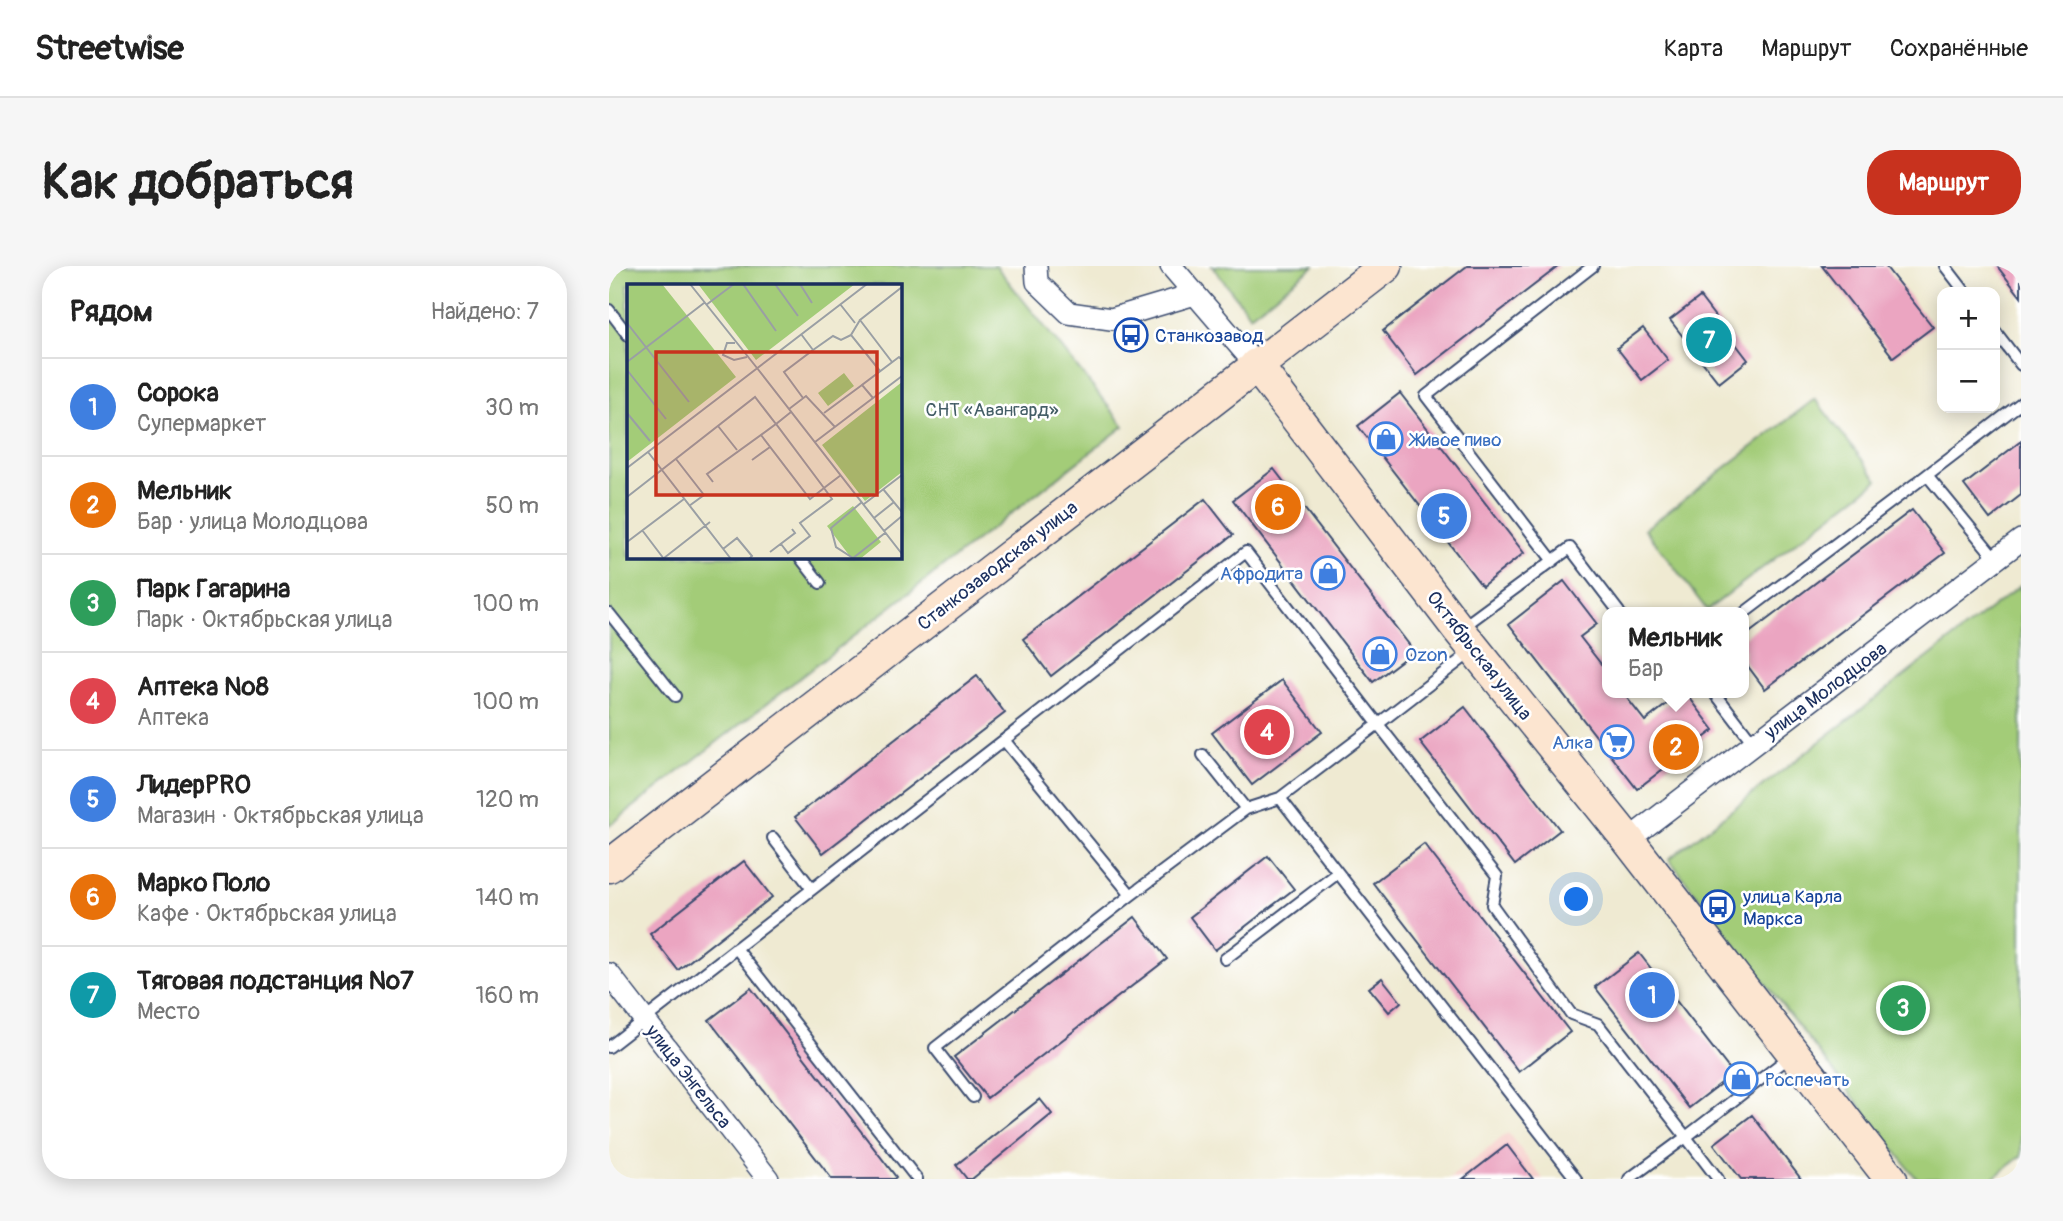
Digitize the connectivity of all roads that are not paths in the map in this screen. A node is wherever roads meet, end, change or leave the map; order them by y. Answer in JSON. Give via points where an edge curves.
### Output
{"nodes":[{"id":1,"x":1036,"y":266,"type":"edge"},
{"id":2,"x":1171,"y":266,"type":"edge"},
{"id":3,"x":1386,"y":266,"type":"edge"},
{"id":4,"x":1593,"y":266,"type":"edge"},
{"id":5,"x":1945,"y":266,"type":"edge"},
{"id":6,"x":1961,"y":287,"type":"edge"},
{"id":7,"x":1195,"y":294,"type":"junction"},
{"id":8,"x":609,"y":310,"type":"edge"},
{"id":9,"x":627,"y":334,"type":"edge"},
{"id":10,"x":2000,"y":338,"type":"edge"},
{"id":11,"x":1256,"y":365,"type":"junction"},
{"id":12,"x":2021,"y":365,"type":"edge"},
{"id":13,"x":2021,"y":403,"type":"edge"},
{"id":14,"x":1927,"y":475,"type":"junction"},
{"id":15,"x":2021,"y":540,"type":"edge"},
{"id":16,"x":801,"y":558,"type":"edge"},
{"id":17,"x":1996,"y":559,"type":"junction"},
{"id":18,"x":1553,"y":561,"type":"junction"},
{"id":19,"x":820,"y":583,"type":"dead end"},
{"id":20,"x":1615,"y":607,"type":"edge"},
{"id":21,"x":1749,"y":609,"type":"edge"},
{"id":22,"x":609,"y":613,"type":"edge"},
{"id":23,"x":1467,"y":640,"type":"junction"},
{"id":24,"x":675,"y":696,"type":"dead end"},
{"id":25,"x":1719,"y":698,"type":"edge"},
{"id":26,"x":1378,"y":724,"type":"junction"},
{"id":27,"x":1004,"y":740,"type":"junction"},
{"id":28,"x":1754,"y":744,"type":"junction"},
{"id":29,"x":1203,"y":755,"type":"dead end"},
{"id":30,"x":1280,"y":798,"type":"junction"},
{"id":31,"x":1246,"y":810,"type":"junction"},
{"id":32,"x":773,"y":838,"type":"dead end"},
{"id":33,"x":1628,"y":840,"type":"junction"},
{"id":34,"x":609,"y":866,"type":"edge"},
{"id":35,"x":1338,"y":873,"type":"junction"},
{"id":36,"x":812,"y":888,"type":"junction"},
{"id":37,"x":1131,"y":895,"type":"junction"},
{"id":38,"x":736,"y":948,"type":"junction"},
{"id":39,"x":1225,"y":958,"type":"dead end"},
{"id":40,"x":609,"y":974,"type":"edge"},
{"id":41,"x":644,"y":1019,"type":"junction"},
{"id":42,"x":609,"y":1047,"type":"edge"},
{"id":43,"x":1794,"y":1053,"type":"junction"},
{"id":44,"x":974,"y":1097,"type":"dead end"},
{"id":45,"x":1686,"y":1137,"type":"junction"},
{"id":46,"x":2021,"y":1176,"type":"edge"},
{"id":47,"x":768,"y":1179,"type":"edge"},
{"id":48,"x":917,"y":1179,"type":"edge"},
{"id":49,"x":1576,"y":1179,"type":"edge"},
{"id":50,"x":1629,"y":1179,"type":"edge"},
{"id":51,"x":1718,"y":1179,"type":"edge"},
{"id":52,"x":1891,"y":1179,"type":"edge"},
{"id":53,"x":2017,"y":1179,"type":"edge"}],
"edges":[{"from":1,"to":7,"type":"street","via":[[1037,282],[1069,313],[1111,318]]},
{"from":2,"to":7,"type":"street","name":"Октябрьская улица"},
{"from":3,"to":11,"type":"main road","name":"Станкозаводская улица"},
{"from":4,"to":18,"type":"lane","via":[[1426,396]]},
{"from":5,"to":6,"type":"lane"},
{"from":7,"to":11,"type":"street","name":"Октябрьская улица"},
{"from":8,"to":9,"type":"lane"},
{"from":10,"to":12,"type":"lane"},
{"from":11,"to":23,"type":"main road","name":"Октябрьская улица"},
{"from":11,"to":34,"type":"main road","name":"Станкозаводская улица"},
{"from":13,"to":14,"type":"lane"},
{"from":14,"to":17,"type":"lane"},
{"from":14,"to":21,"type":"lane"},
{"from":15,"to":17,"type":"street","name":"улица Молодцова"},
{"from":16,"to":19,"type":"lane"},
{"from":17,"to":28,"type":"street","name":"улица Молодцова"},
{"from":18,"to":20,"type":"lane","via":[[1570,548]]},
{"from":18,"to":23,"type":"lane"},
{"from":22,"to":24,"type":"lane"},
{"from":23,"to":26,"type":"lane"},
{"from":23,"to":33,"type":"main road","name":"Октябрьская улица"},
{"from":25,"to":28,"type":"lane"},
{"from":26,"to":27,"type":"lane","via":[[1246,552]]},
{"from":26,"to":30,"type":"lane"},
{"from":26,"to":45,"type":"lane","via":[[1497,876],[1492,905],[1570,1014],[1598,1024]]},
{"from":27,"to":36,"type":"lane"},
{"from":27,"to":37,"type":"lane"},
{"from":28,"to":33,"type":"street","name":"улица Молодцова"},
{"from":29,"to":31,"type":"lane"},
{"from":30,"to":31,"type":"lane"},
{"from":30,"to":35,"type":"lane"},
{"from":31,"to":37,"type":"lane"},
{"from":32,"to":36,"type":"lane"},
{"from":33,"to":43,"type":"main road","name":"Октябрьская улица"},
{"from":35,"to":39,"type":"lane"},
{"from":35,"to":49,"type":"lane"},
{"from":36,"to":38,"type":"lane"},
{"from":37,"to":44,"type":"lane","via":[[935,1048]]},
{"from":38,"to":41,"type":"lane"},
{"from":38,"to":48,"type":"lane"},
{"from":40,"to":41,"type":"street","name":"улица Энгельса"},
{"from":41,"to":42,"type":"lane"},
{"from":41,"to":47,"type":"street","name":"улица Энгельса"},
{"from":43,"to":45,"type":"lane"},
{"from":43,"to":52,"type":"main road","name":"Октябрьская улица"},
{"from":45,"to":50,"type":"lane"},
{"from":45,"to":51,"type":"lane"},
{"from":46,"to":53,"type":"lane"}]}
